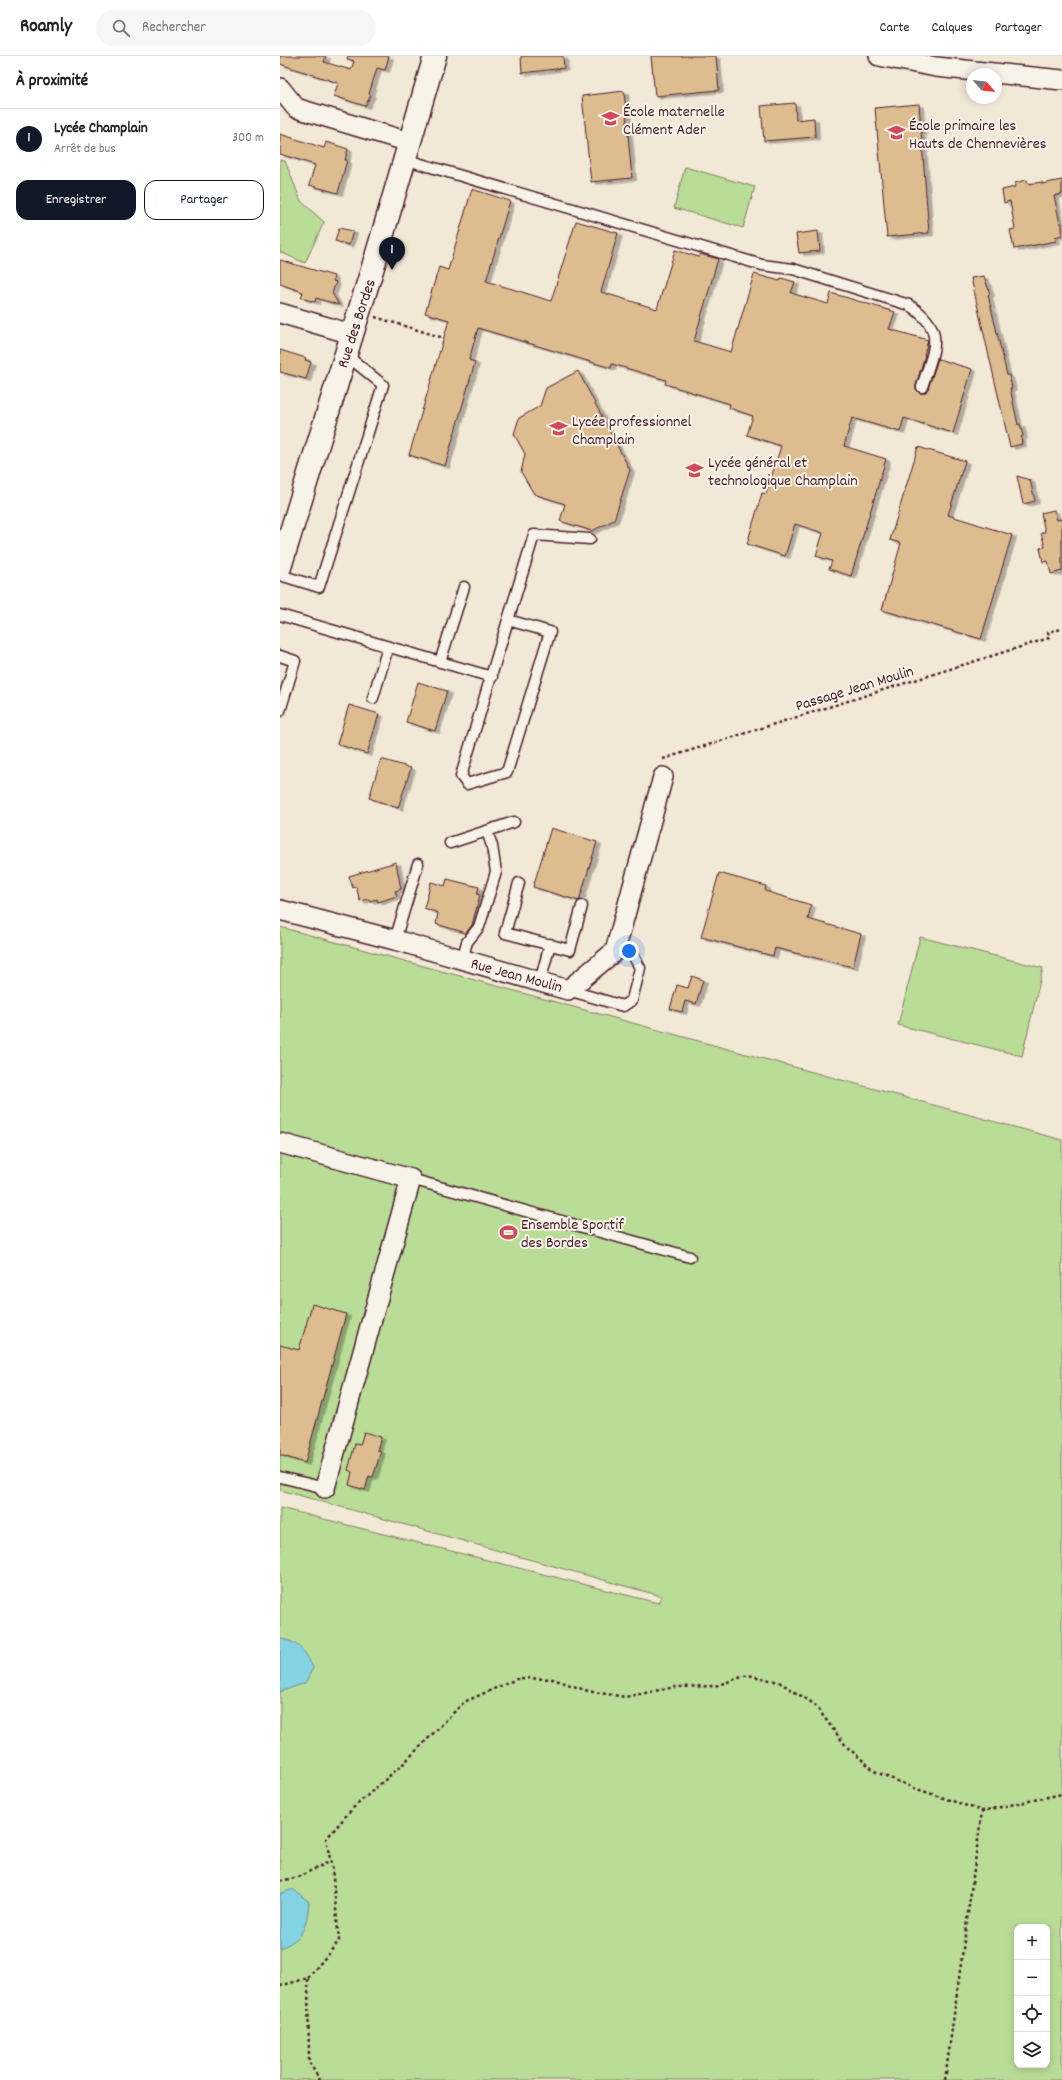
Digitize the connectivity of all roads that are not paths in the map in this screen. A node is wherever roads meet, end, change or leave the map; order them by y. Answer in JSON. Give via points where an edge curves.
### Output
{"nodes":[{"id":1,"x":435,"y":56,"type":"edge"},
{"id":2,"x":879,"y":56,"type":"edge"},
{"id":3,"x":1062,"y":81,"type":"edge"},
{"id":4,"x":280,"y":88,"type":"edge"},
{"id":5,"x":407,"y":150,"type":"junction"},
{"id":6,"x":280,"y":313,"type":"edge"},
{"id":7,"x":348,"y":344,"type":"junction"},
{"id":8,"x":922,"y":387,"type":"dead end"},
{"id":9,"x":590,"y":539,"type":"dead end"},
{"id":10,"x":280,"y":567,"type":"edge"},
{"id":11,"x":280,"y":575,"type":"edge"},
{"id":12,"x":464,"y":586,"type":"dead end"},
{"id":13,"x":280,"y":615,"type":"edge"},
{"id":14,"x":508,"y":620,"type":"junction"},
{"id":15,"x":388,"y":647,"type":"junction"},
{"id":16,"x":280,"y":656,"type":"edge"},
{"id":17,"x":440,"y":662,"type":"junction"},
{"id":18,"x":492,"y":677,"type":"junction"},
{"id":19,"x":372,"y":698,"type":"dead end"},
{"id":20,"x":280,"y":711,"type":"edge"},
{"id":21,"x":663,"y":777,"type":"road end"},
{"id":22,"x":514,"y":822,"type":"dead end"},
{"id":23,"x":487,"y":831,"type":"junction"},
{"id":24,"x":450,"y":843,"type":"dead end"},
{"id":25,"x":418,"y":864,"type":"dead end"},
{"id":26,"x":519,"y":883,"type":"dead end"},
{"id":27,"x":582,"y":906,"type":"dead end"},
{"id":28,"x":280,"y":910,"type":"edge"},
{"id":29,"x":395,"y":940,"type":"junction"},
{"id":30,"x":550,"y":944,"type":"junction"},
{"id":31,"x":615,"y":951,"type":"junction"},
{"id":32,"x":462,"y":960,"type":"junction"},
{"id":33,"x":540,"y":982,"type":"junction"},
{"id":34,"x":568,"y":990,"type":"junction"},
{"id":35,"x":280,"y":1143,"type":"edge"},
{"id":36,"x":411,"y":1179,"type":"junction"},
{"id":37,"x":690,"y":1257,"type":"dead end"},
{"id":38,"x":280,"y":1476,"type":"edge"},
{"id":39,"x":325,"y":1488,"type":"joint"}],
"edges":[{"from":1,"to":5,"type":"street","name":"Rue des Bordes"},
{"from":2,"to":3,"type":"street","via":[[936,67]]},
{"from":4,"to":5,"type":"street","via":[[296,108]]},
{"from":5,"to":7,"type":"street","name":"Rue des Bordes"},
{"from":5,"to":8,"type":"lane","via":[[762,265],[793,269],[909,305],[920,312],[934,333],[935,345]]},
{"from":6,"to":7,"type":"street"},
{"from":7,"to":10,"type":"street","name":"Rue des Bordes"},
{"from":7,"to":11,"type":"lane","via":[[383,385],[319,587]]},
{"from":9,"to":14,"type":"lane","via":[[534,535]]},
{"from":12,"to":17,"type":"lane"},
{"from":13,"to":15,"type":"lane"},
{"from":14,"to":18,"type":"lane"},
{"from":14,"to":18,"type":"lane","via":[[550,632],[507,772],[467,784],[461,776]]},
{"from":15,"to":17,"type":"lane"},
{"from":15,"to":19,"type":"lane"},
{"from":16,"to":20,"type":"lane","via":[[295,661]]},
{"from":17,"to":18,"type":"lane"},
{"from":21,"to":31,"type":"street"},
{"from":22,"to":23,"type":"lane"},
{"from":23,"to":24,"type":"lane"},
{"from":23,"to":32,"type":"lane","via":[[496,872],[479,927],[467,942]]},
{"from":25,"to":29,"type":"lane"},
{"from":26,"to":30,"type":"lane","via":[[505,932]]},
{"from":27,"to":30,"type":"lane","via":[[570,950]]},
{"from":28,"to":29,"type":"street","name":"Rue Jean Moulin"},
{"from":29,"to":32,"type":"street","name":"Rue Jean Moulin"},
{"from":30,"to":33,"type":"lane"},
{"from":31,"to":34,"type":"street","name":"Rue Jean Moulin"},
{"from":31,"to":34,"type":"lane","via":[[634,955],[640,968],[632,1000],[623,1006]]},
{"from":32,"to":33,"type":"street","name":"Rue Jean Moulin"},
{"from":33,"to":34,"type":"street","name":"Rue Jean Moulin"},
{"from":35,"to":36,"type":"street"},
{"from":36,"to":37,"type":"lane"},
{"from":36,"to":39,"type":"street"},
{"from":38,"to":39,"type":"lane"}]}
